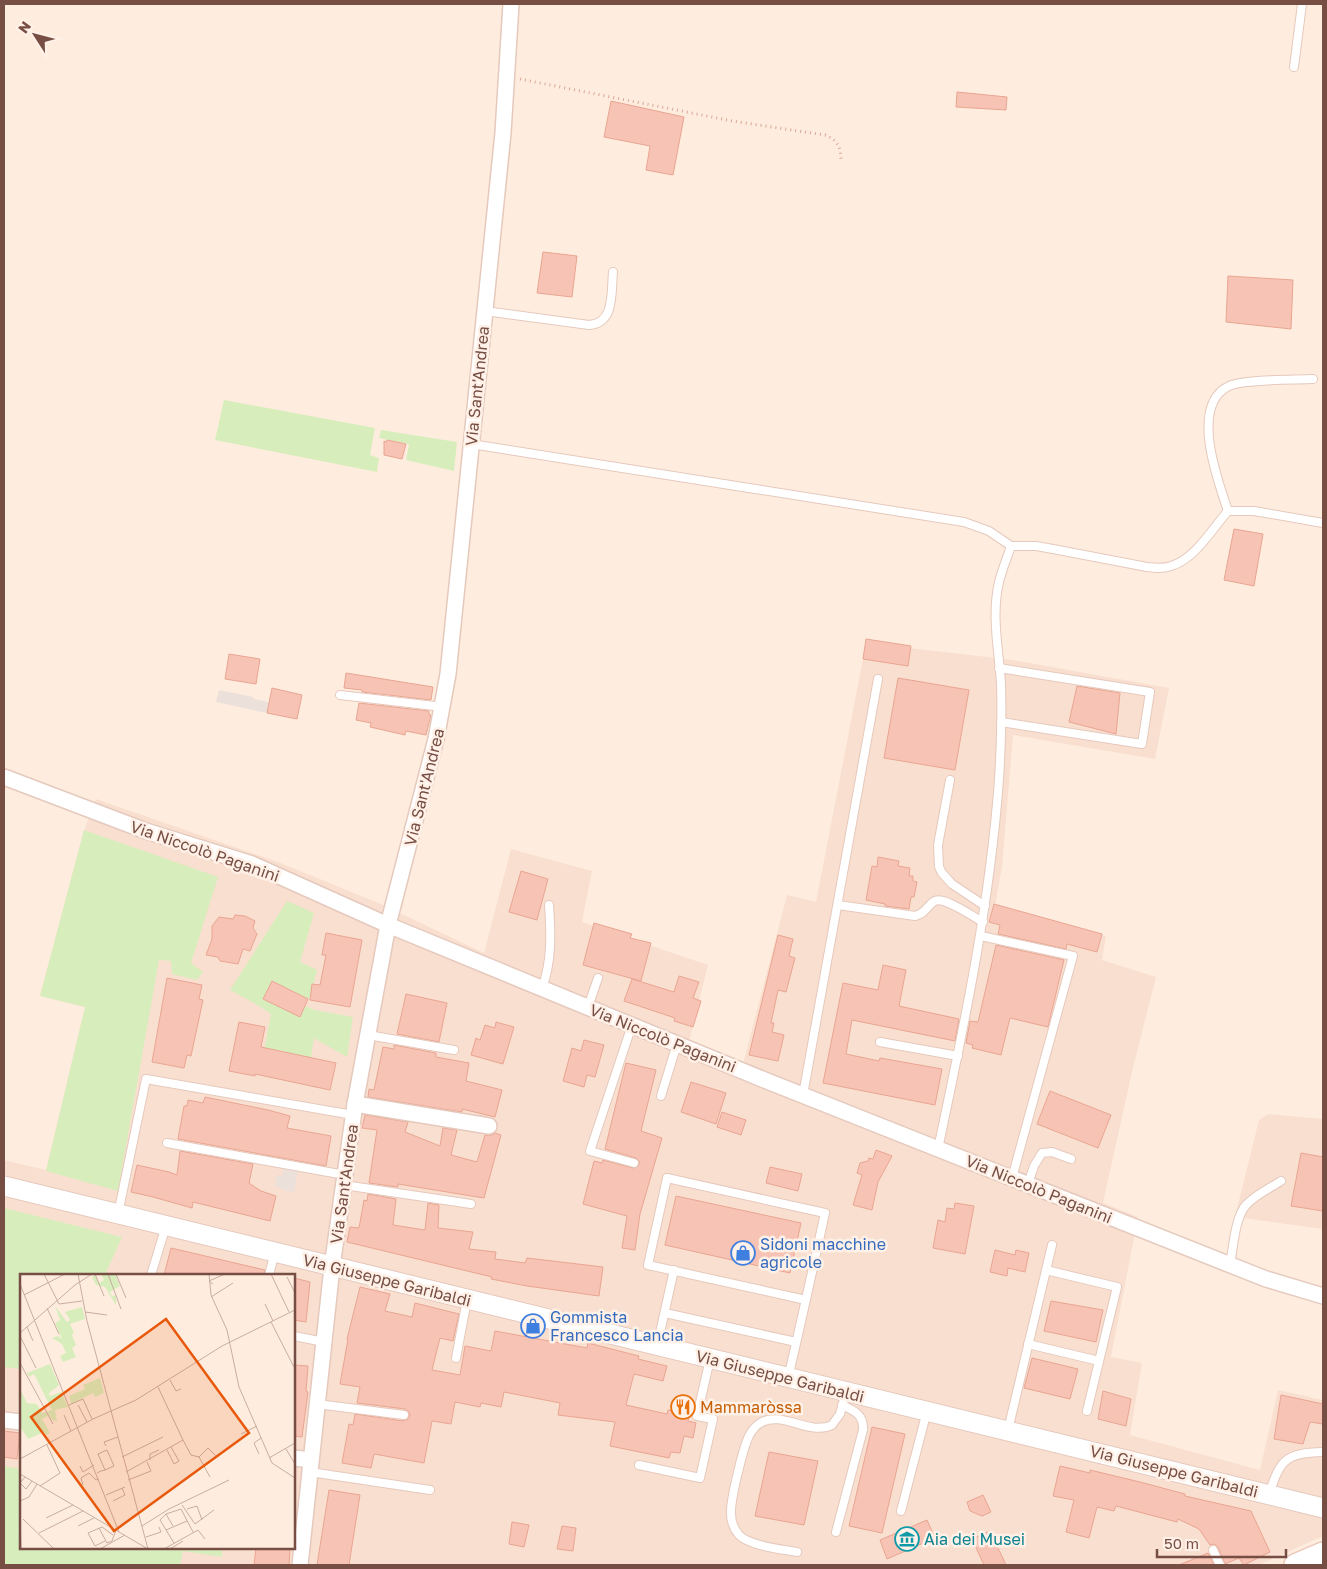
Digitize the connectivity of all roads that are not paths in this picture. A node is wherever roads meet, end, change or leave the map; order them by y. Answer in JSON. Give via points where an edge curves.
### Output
{"nodes":[{"id":1,"x":511,"y":4,"type":"edge"},
{"id":2,"x":1302,"y":4,"type":"edge"},
{"id":3,"x":1294,"y":67,"type":"dead end"},
{"id":4,"x":613,"y":272,"type":"dead end"},
{"id":5,"x":485,"y":311,"type":"junction"},
{"id":6,"x":1313,"y":379,"type":"dead end"},
{"id":7,"x":471,"y":444,"type":"junction"},
{"id":8,"x":1228,"y":511,"type":"junction"},
{"id":9,"x":1323,"y":523,"type":"edge"},
{"id":10,"x":1011,"y":546,"type":"junction"},
{"id":11,"x":999,"y":668,"type":"junction"},
{"id":12,"x":878,"y":679,"type":"dead end"},
{"id":13,"x":340,"y":695,"type":"dead end"},
{"id":14,"x":443,"y":707,"type":"junction"},
{"id":15,"x":1001,"y":722,"type":"junction"},
{"id":16,"x":4,"y":777,"type":"edge"},
{"id":17,"x":950,"y":780,"type":"dead end"},
{"id":18,"x":549,"y":905,"type":"dead end"},
{"id":19,"x":838,"y":905,"type":"junction"},
{"id":20,"x":985,"y":906,"type":"junction"},
{"id":21,"x":983,"y":922,"type":"junction"},
{"id":22,"x":388,"y":925,"type":"junction"},
{"id":23,"x":981,"y":936,"type":"junction"},
{"id":24,"x":598,"y":978,"type":"dead end"},
{"id":25,"x":542,"y":988,"type":"junction"},
{"id":26,"x":588,"y":1007,"type":"junction"},
{"id":27,"x":632,"y":1025,"type":"junction"},
{"id":28,"x":368,"y":1035,"type":"junction"},
{"id":29,"x":880,"y":1042,"type":"dead end"},
{"id":30,"x":677,"y":1044,"type":"junction"},
{"id":31,"x":454,"y":1050,"type":"dead end"},
{"id":32,"x":958,"y":1056,"type":"junction"},
{"id":33,"x":803,"y":1095,"type":"junction"},
{"id":34,"x":661,"y":1096,"type":"dead end"},
{"id":35,"x":354,"y":1110,"type":"junction"},
{"id":36,"x":488,"y":1126,"type":"dead end"},
{"id":37,"x":167,"y":1143,"type":"dead end"},
{"id":38,"x":938,"y":1149,"type":"junction"},
{"id":39,"x":1071,"y":1158,"type":"dead end"},
{"id":40,"x":634,"y":1163,"type":"dead end"},
{"id":41,"x":1012,"y":1178,"type":"junction"},
{"id":42,"x":345,"y":1180,"type":"junction"},
{"id":43,"x":1281,"y":1181,"type":"dead end"},
{"id":44,"x":1028,"y":1184,"type":"junction"},
{"id":45,"x":4,"y":1186,"type":"edge"},
{"id":46,"x":471,"y":1204,"type":"dead end"},
{"id":47,"x":118,"y":1214,"type":"junction"},
{"id":48,"x":166,"y":1226,"type":"junction"},
{"id":49,"x":1052,"y":1245,"type":"dead end"},
{"id":50,"x":275,"y":1252,"type":"junction"},
{"id":51,"x":1230,"y":1265,"type":"junction"},
{"id":52,"x":332,"y":1267,"type":"junction"},
{"id":53,"x":674,"y":1270,"type":"junction"},
{"id":54,"x":1046,"y":1270,"type":"junction"},
{"id":55,"x":151,"y":1274,"type":"edge"},
{"id":56,"x":269,"y":1274,"type":"edge"},
{"id":57,"x":1323,"y":1296,"type":"edge"},
{"id":58,"x":467,"y":1300,"type":"junction"},
{"id":59,"x":806,"y":1300,"type":"junction"},
{"id":60,"x":665,"y":1313,"type":"junction"},
{"id":61,"x":295,"y":1336,"type":"edge"},
{"id":62,"x":324,"y":1342,"type":"junction"},
{"id":63,"x":796,"y":1342,"type":"junction"},
{"id":64,"x":1028,"y":1344,"type":"junction"},
{"id":65,"x":657,"y":1346,"type":"junction"},
{"id":66,"x":456,"y":1358,"type":"dead end"},
{"id":67,"x":710,"y":1359,"type":"junction"},
{"id":68,"x":1099,"y":1361,"type":"junction"},
{"id":69,"x":788,"y":1378,"type":"junction"},
{"id":70,"x":844,"y":1398,"type":"junction"},
{"id":71,"x":318,"y":1404,"type":"junction"},
{"id":72,"x":927,"y":1411,"type":"junction"},
{"id":73,"x":1087,"y":1411,"type":"dead end"},
{"id":74,"x":404,"y":1415,"type":"dead end"},
{"id":75,"x":4,"y":1420,"type":"edge"},
{"id":76,"x":20,"y":1422,"type":"edge"},
{"id":77,"x":1008,"y":1430,"type":"junction"},
{"id":78,"x":1323,"y":1452,"type":"edge"},
{"id":79,"x":295,"y":1458,"type":"edge"},
{"id":80,"x":639,"y":1465,"type":"dead end"},
{"id":81,"x":311,"y":1466,"type":"junction"},
{"id":82,"x":430,"y":1490,"type":"dead end"},
{"id":83,"x":1269,"y":1495,"type":"junction"},
{"id":84,"x":1323,"y":1508,"type":"edge"},
{"id":85,"x":901,"y":1511,"type":"dead end"},
{"id":86,"x":836,"y":1532,"type":"dead end"},
{"id":87,"x":1213,"y":1550,"type":"dead end"},
{"id":88,"x":797,"y":1552,"type":"dead end"},
{"id":89,"x":1323,"y":1553,"type":"edge"},
{"id":90,"x":300,"y":1565,"type":"edge"},
{"id":91,"x":1220,"y":1565,"type":"edge"},
{"id":92,"x":1295,"y":1565,"type":"edge"}],
"edges":[{"from":1,"to":5,"type":"street","name":"Via Sant'Andrea","via":[[508,76]]},
{"from":2,"to":3,"type":"lane"},
{"from":4,"to":5,"type":"lane","via":[[609,310],[597,325]]},
{"from":5,"to":7,"type":"street","name":"Via Sant'Andrea"},
{"from":6,"to":8,"type":"lane","via":[[1238,383],[1222,390],[1215,399],[1210,414],[1209,443]]},
{"from":7,"to":10,"type":"lane","via":[[964,522],[989,530]]},
{"from":7,"to":14,"type":"street","name":"Via Sant'Andrea"},
{"from":8,"to":9,"type":"lane","via":[[1254,511]]},
{"from":8,"to":10,"type":"lane","via":[[1188,556],[1170,567],[1147,567],[1036,546]]},
{"from":10,"to":11,"type":"lane","via":[[997,598]]},
{"from":11,"to":15,"type":"lane"},
{"from":11,"to":15,"type":"lane","via":[[1150,692],[1142,744]]},
{"from":12,"to":19,"type":"lane"},
{"from":13,"to":14,"type":"lane"},
{"from":14,"to":22,"type":"street","name":"Via Sant'Andrea"},
{"from":15,"to":20,"type":"lane","via":[[998,787]]},
{"from":16,"to":22,"type":"street","name":"Via Niccolò Paganini","via":[[146,831],[252,864]]},
{"from":17,"to":20,"type":"lane","via":[[938,845],[939,867],[946,879]]},
{"from":18,"to":25,"type":"lane","via":[[550,947]]},
{"from":19,"to":21,"type":"lane","via":[[914,916],[925,912],[933,902],[942,900]]},
{"from":19,"to":33,"type":"lane"},
{"from":20,"to":21,"type":"lane"},
{"from":21,"to":23,"type":"lane"},
{"from":22,"to":25,"type":"street","name":"Via Niccolò Paganini"},
{"from":22,"to":28,"type":"street","name":"Via Sant'Andrea"},
{"from":23,"to":32,"type":"lane"},
{"from":23,"to":41,"type":"lane","via":[[1073,956]]},
{"from":24,"to":26,"type":"lane"},
{"from":25,"to":26,"type":"street","name":"Via Niccolò Paganini"},
{"from":26,"to":27,"type":"street","name":"Via Niccolò Paganini"},
{"from":27,"to":30,"type":"street","name":"Via Niccolò Paganini"},
{"from":27,"to":40,"type":"lane","via":[[590,1151]]},
{"from":28,"to":31,"type":"lane"},
{"from":28,"to":35,"type":"street","name":"Via Sant'Andrea"},
{"from":29,"to":32,"type":"lane"},
{"from":30,"to":33,"type":"street","name":"Via Niccolò Paganini"},
{"from":30,"to":34,"type":"lane"},
{"from":32,"to":38,"type":"lane"},
{"from":33,"to":38,"type":"street","name":"Via Niccolò Paganini"},
{"from":35,"to":36,"type":"street"},
{"from":35,"to":42,"type":"street","name":"Via Sant'Andrea"},
{"from":35,"to":47,"type":"lane","via":[[146,1079]]},
{"from":37,"to":42,"type":"lane"},
{"from":38,"to":41,"type":"street","name":"Via Niccolò Paganini"},
{"from":39,"to":44,"type":"lane","via":[[1052,1152],[1042,1153]]},
{"from":41,"to":44,"type":"street","name":"Via Niccolò Paganini"},
{"from":42,"to":46,"type":"lane"},
{"from":42,"to":52,"type":"street","name":"Via Sant'Andrea"},
{"from":43,"to":51,"type":"lane","via":[[1242,1210]]},
{"from":44,"to":51,"type":"street","name":"Via Niccolò Paganini"},
{"from":45,"to":47,"type":"street","name":"Via Giuseppe Garibaldi"},
{"from":47,"to":48,"type":"street","name":"Via Giuseppe Garibaldi"},
{"from":48,"to":50,"type":"street","name":"Via Giuseppe Garibaldi"},
{"from":48,"to":55,"type":"lane"},
{"from":49,"to":54,"type":"lane"},
{"from":50,"to":52,"type":"street","name":"Via Giuseppe Garibaldi"},
{"from":50,"to":56,"type":"lane"},
{"from":51,"to":57,"type":"street","name":"Via Niccolò Paganini"},
{"from":52,"to":58,"type":"street","name":"Via Giuseppe Garibaldi"},
{"from":52,"to":62,"type":"street","name":"Via Sant'Andrea"},
{"from":53,"to":59,"type":"lane"},
{"from":53,"to":59,"type":"lane","via":[[648,1265],[667,1178],[825,1213]]},
{"from":53,"to":60,"type":"lane"},
{"from":54,"to":64,"type":"lane"},
{"from":54,"to":68,"type":"lane","via":[[1116,1287]]},
{"from":58,"to":65,"type":"street","name":"Via Giuseppe Garibaldi"},
{"from":58,"to":66,"type":"lane"},
{"from":59,"to":63,"type":"lane"},
{"from":60,"to":63,"type":"lane"},
{"from":60,"to":65,"type":"lane"},
{"from":61,"to":62,"type":"lane"},
{"from":62,"to":71,"type":"street","name":"Via Sant'Andrea"},
{"from":63,"to":69,"type":"lane"},
{"from":64,"to":68,"type":"lane"},
{"from":64,"to":77,"type":"lane"},
{"from":65,"to":67,"type":"street","name":"Via Giuseppe Garibaldi"},
{"from":67,"to":69,"type":"street","name":"Via Giuseppe Garibaldi"},
{"from":67,"to":80,"type":"lane","via":[[697,1416],[713,1419],[700,1478]]},
{"from":68,"to":73,"type":"lane"},
{"from":69,"to":70,"type":"street","name":"Via Giuseppe Garibaldi"},
{"from":70,"to":72,"type":"street","name":"Via Giuseppe Garibaldi"},
{"from":70,"to":86,"type":"lane","via":[[862,1418],[863,1430]]},
{"from":70,"to":88,"type":"lane","via":[[839,1418],[832,1426],[817,1428],[771,1419],[758,1424],[746,1444],[731,1507],[733,1525],[746,1540]]},
{"from":71,"to":74,"type":"lane"},
{"from":71,"to":81,"type":"street","name":"Via Sant'Andrea"},
{"from":72,"to":77,"type":"street","name":"Via Giuseppe Garibaldi"},
{"from":72,"to":85,"type":"lane"},
{"from":75,"to":76,"type":"street"},
{"from":77,"to":83,"type":"street","name":"Via Giuseppe Garibaldi"},
{"from":78,"to":83,"type":"lane","via":[[1304,1453],[1288,1459],[1277,1471]]},
{"from":79,"to":81,"type":"street"},
{"from":81,"to":82,"type":"lane"},
{"from":81,"to":90,"type":"street","name":"Via Sant'Andrea"},
{"from":83,"to":84,"type":"street","name":"Via Giuseppe Garibaldi"},
{"from":87,"to":91,"type":"lane"},
{"from":89,"to":92,"type":"main road"}]}
